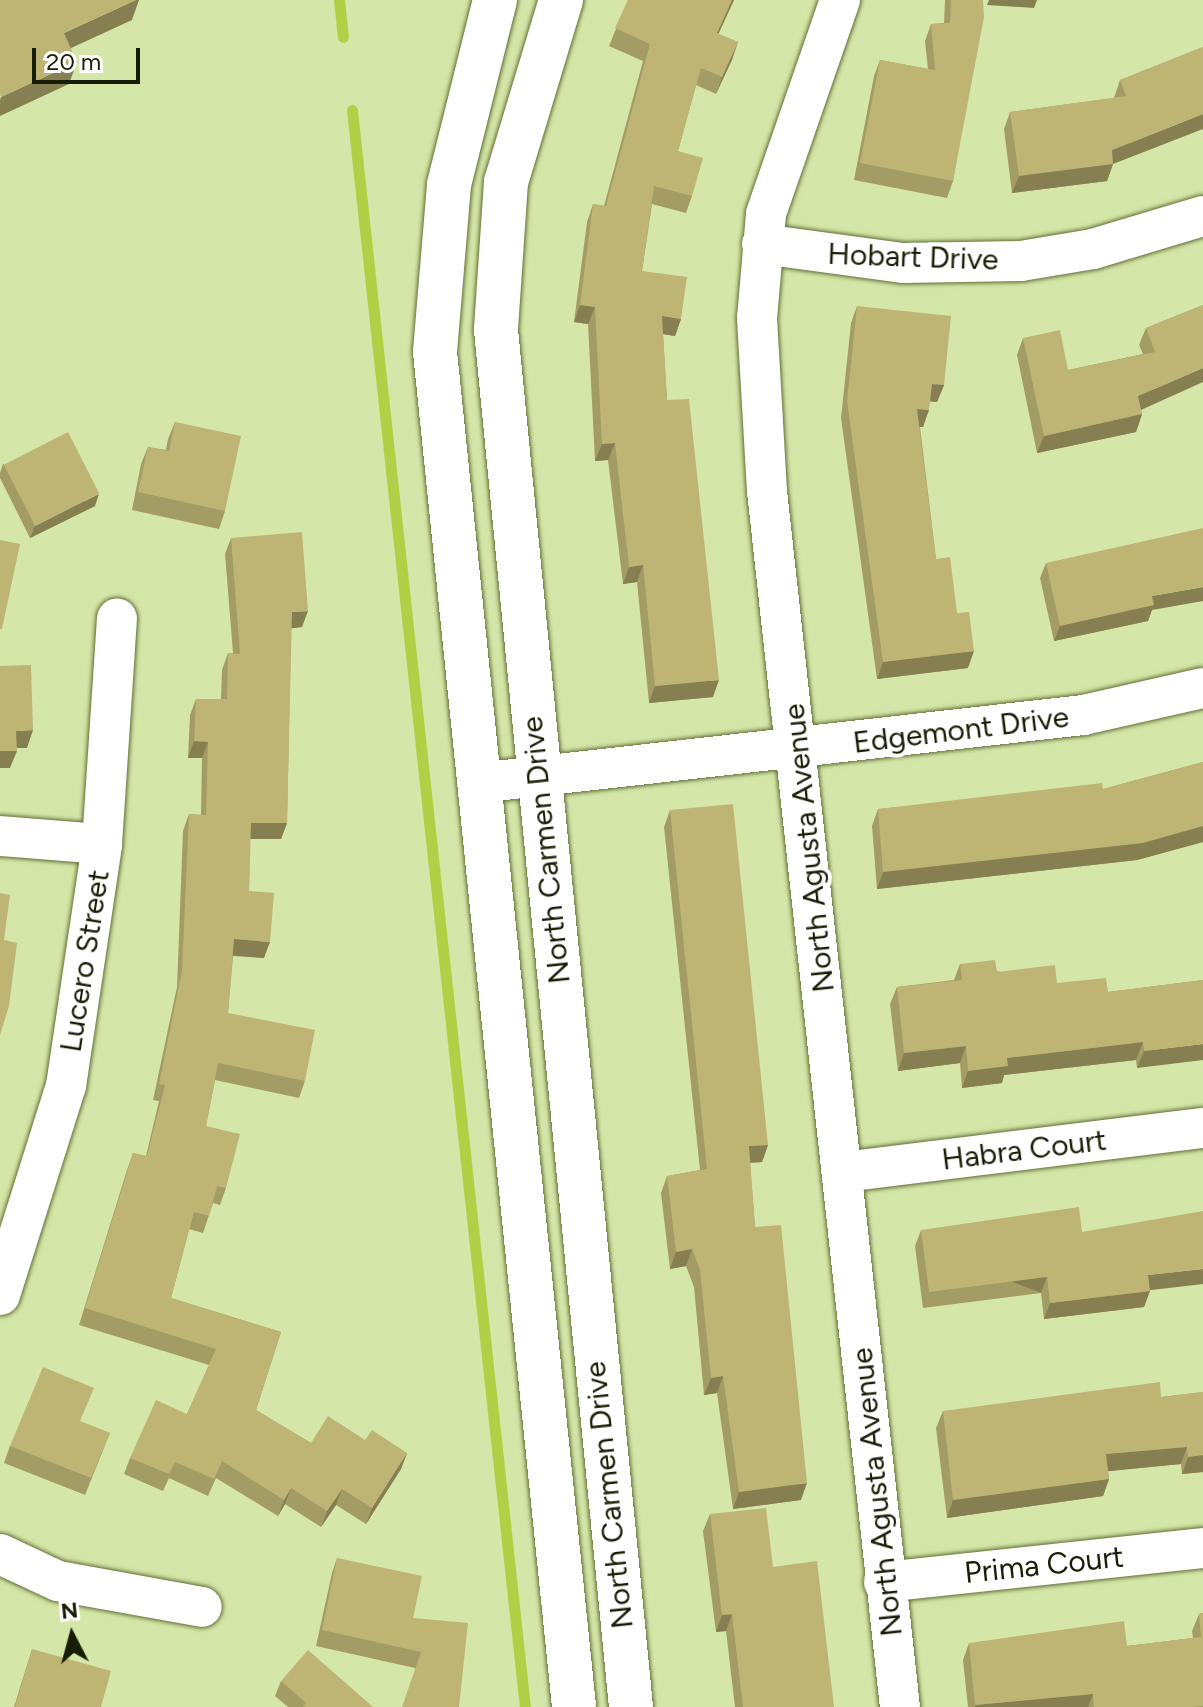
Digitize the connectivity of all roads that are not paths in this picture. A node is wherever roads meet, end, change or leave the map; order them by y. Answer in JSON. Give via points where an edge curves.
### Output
{"nodes":[{"id":1,"x":495,"y":0,"type":"edge"},
{"id":2,"x":561,"y":0,"type":"edge"},
{"id":3,"x":840,"y":0,"type":"edge"},
{"id":4,"x":1203,"y":216,"type":"edge"},
{"id":5,"x":762,"y":244,"type":"junction"},
{"id":6,"x":117,"y":618,"type":"dead end"},
{"id":7,"x":1203,"y":688,"type":"edge"},
{"id":8,"x":798,"y":750,"type":"junction"},
{"id":9,"x":539,"y":773,"type":"junction"},
{"id":10,"x":478,"y":783,"type":"junction"},
{"id":11,"x":0,"y":836,"type":"edge"},
{"id":12,"x":102,"y":844,"type":"junction"},
{"id":13,"x":1203,"y":1128,"type":"edge"},
{"id":14,"x":844,"y":1172,"type":"junction"},
{"id":15,"x":0,"y":1295,"type":"edge"},
{"id":16,"x":1203,"y":1548,"type":"edge"},
{"id":17,"x":0,"y":1554,"type":"edge"},
{"id":18,"x":884,"y":1582,"type":"junction"},
{"id":19,"x":202,"y":1607,"type":"dead end"},
{"id":20,"x":574,"y":1707,"type":"edge"},
{"id":21,"x":631,"y":1707,"type":"edge"},
{"id":22,"x":900,"y":1707,"type":"edge"}],
"edges":[{"from":1,"to":10,"type":"main road","name":"North Carmen Drive","via":[[449,185],[436,288],[451,552]]},
{"from":2,"to":9,"type":"main road","name":"North Carmen Drive","via":[[506,182],[495,286],[505,457]]},
{"from":3,"to":5,"type":"street","name":"North Agusta Avenue","via":[[800,105]]},
{"from":4,"to":5,"type":"street","name":"Hobart Drive","via":[[1093,249],[1021,261],[903,263]]},
{"from":5,"to":8,"type":"street","name":"North Agusta Avenue","via":[[760,398]]},
{"from":6,"to":12,"type":"street","name":"Lucero Street"},
{"from":7,"to":8,"type":"street","name":"Edgemont Drive","via":[[1083,715]]},
{"from":8,"to":9,"type":"street","name":"Edgemont Drive"},
{"from":8,"to":14,"type":"street","name":"North Agusta Avenue"},
{"from":9,"to":10,"type":"street","name":"Edgemont Drive"},
{"from":9,"to":21,"type":"main road","name":"North Carmen Drive"},
{"from":10,"to":20,"type":"main road","name":"North Carmen Drive"},
{"from":11,"to":12,"type":"street"},
{"from":12,"to":15,"type":"street","name":"Lucero Street","via":[[66,1086]]},
{"from":13,"to":14,"type":"street","name":"Habra Court"},
{"from":14,"to":18,"type":"street","name":"North Agusta Avenue"},
{"from":16,"to":18,"type":"street","name":"Prima Court"},
{"from":17,"to":19,"type":"street","via":[[58,1581]]},
{"from":18,"to":22,"type":"street","name":"North Agusta Avenue"}]}
